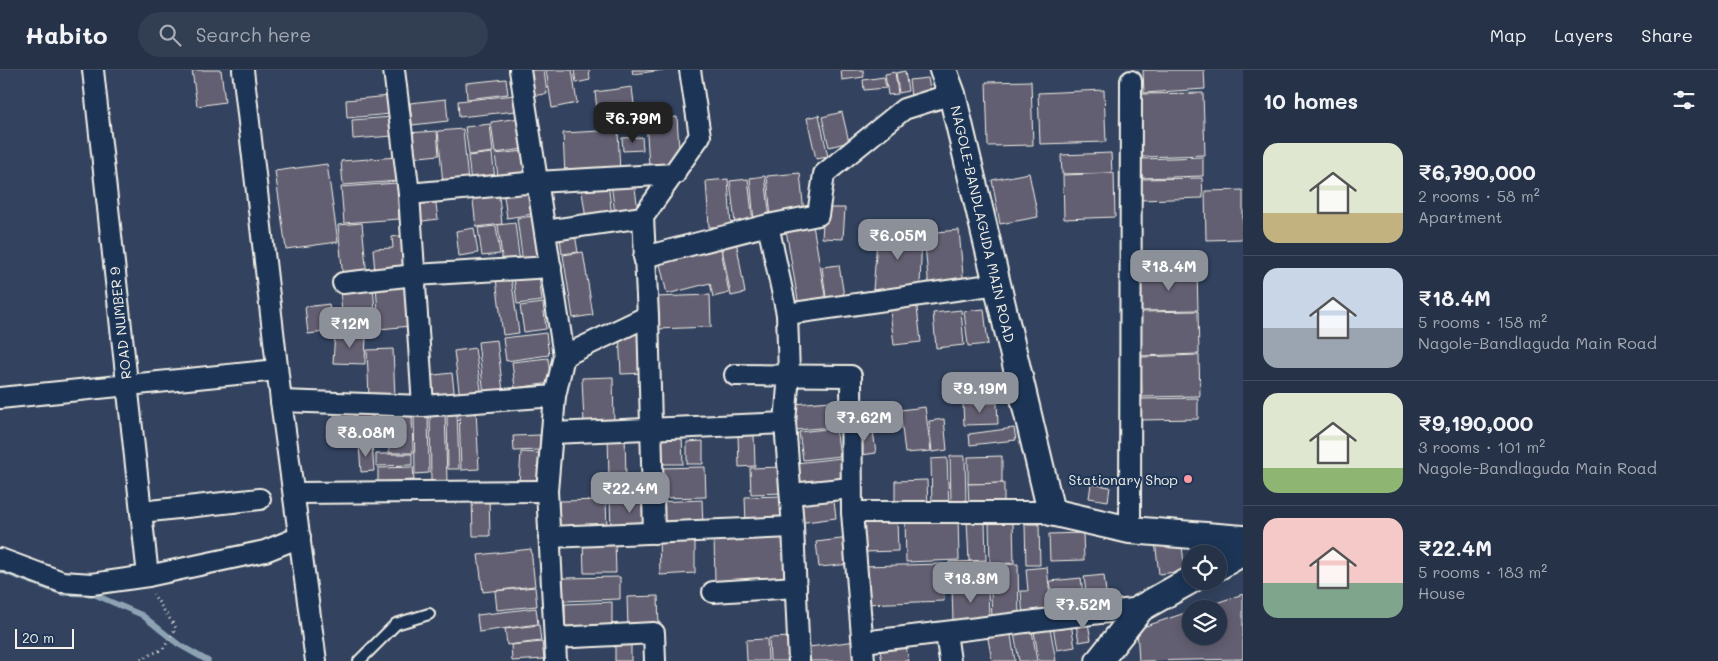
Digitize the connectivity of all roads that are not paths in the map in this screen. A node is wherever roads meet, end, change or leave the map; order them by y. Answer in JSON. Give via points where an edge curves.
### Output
{"nodes":[{"id":1,"x":93,"y":70,"type":"edge"},
{"id":2,"x":243,"y":70,"type":"edge"},
{"id":3,"x":394,"y":70,"type":"edge"},
{"id":4,"x":520,"y":70,"type":"edge"},
{"id":5,"x":690,"y":70,"type":"edge"},
{"id":6,"x":943,"y":70,"type":"edge"},
{"id":7,"x":1131,"y":80,"type":"dead end"},
{"id":8,"x":952,"y":94,"type":"junction"},
{"id":9,"x":675,"y":174,"type":"junction"},
{"id":10,"x":537,"y":182,"type":"junction"},
{"id":11,"x":409,"y":194,"type":"junction"},
{"id":12,"x":643,"y":218,"type":"junction"},
{"id":13,"x":768,"y":225,"type":"junction"},
{"id":14,"x":545,"y":231,"type":"junction"},
{"id":15,"x":644,"y":257,"type":"junction"},
{"id":16,"x":551,"y":267,"type":"junction"},
{"id":17,"x":415,"y":275,"type":"junction"},
{"id":18,"x":343,"y":283,"type":"dead end"},
{"id":19,"x":997,"y":284,"type":"junction"},
{"id":20,"x":787,"y":314,"type":"junction"},
{"id":21,"x":648,"y":316,"type":"junction"},
{"id":22,"x":564,"y":356,"type":"junction"},
{"id":23,"x":277,"y":370,"type":"junction"},
{"id":24,"x":789,"y":374,"type":"junction"},
{"id":25,"x":735,"y":375,"type":"dead end"},
{"id":26,"x":127,"y":385,"type":"junction"},
{"id":27,"x":555,"y":396,"type":"junction"},
{"id":28,"x":0,"y":398,"type":"edge"},
{"id":29,"x":280,"y":401,"type":"junction"},
{"id":30,"x":423,"y":406,"type":"junction"},
{"id":31,"x":785,"y":423,"type":"junction"},
{"id":32,"x":651,"y":429,"type":"junction"},
{"id":33,"x":552,"y":433,"type":"junction"},
{"id":34,"x":851,"y":488,"type":"junction"},
{"id":35,"x":547,"y":491,"type":"junction"},
{"id":36,"x":294,"y":493,"type":"junction"},
{"id":37,"x":791,"y":494,"type":"junction"},
{"id":38,"x":260,"y":499,"type":"dead end"},
{"id":39,"x":141,"y":512,"type":"junction"},
{"id":40,"x":852,"y":512,"type":"junction"},
{"id":41,"x":1051,"y":512,"type":"junction"},
{"id":42,"x":793,"y":527,"type":"junction"},
{"id":43,"x":1130,"y":530,"type":"junction"},
{"id":44,"x":654,"y":532,"type":"junction"},
{"id":45,"x":300,"y":537,"type":"junction"},
{"id":46,"x":549,"y":537,"type":"junction"},
{"id":47,"x":1243,"y":538,"type":"edge"},
{"id":48,"x":1243,"y":552,"type":"edge"},
{"id":49,"x":0,"y":560,"type":"edge"},
{"id":50,"x":1227,"y":561,"type":"edge"},
{"id":51,"x":148,"y":576,"type":"junction"},
{"id":52,"x":1182,"y":585,"type":"edge"},
{"id":53,"x":796,"y":586,"type":"junction"},
{"id":54,"x":713,"y":592,"type":"dead end"},
{"id":55,"x":1141,"y":608,"type":"junction"},
{"id":56,"x":429,"y":614,"type":"dead end"},
{"id":57,"x":946,"y":633,"type":"junction"},
{"id":58,"x":555,"y":638,"type":"junction"},
{"id":59,"x":863,"y":652,"type":"edge"},
{"id":60,"x":316,"y":661,"type":"edge"},
{"id":61,"x":359,"y":661,"type":"edge"},
{"id":62,"x":556,"y":661,"type":"edge"},
{"id":63,"x":655,"y":661,"type":"edge"},
{"id":64,"x":799,"y":661,"type":"edge"},
{"id":65,"x":950,"y":661,"type":"edge"},
{"id":66,"x":1099,"y":661,"type":"edge"}],
"edges":[{"from":1,"to":26,"type":"street","name":"ROAD NUMBER 9"},
{"from":2,"to":23,"type":"street"},
{"from":3,"to":11,"type":"street"},
{"from":4,"to":10,"type":"street"},
{"from":5,"to":9,"type":"street","via":[[700,136]]},
{"from":6,"to":8,"type":"street","name":"NAGOLE-BANDLAGUDA MAIN ROAD"},
{"from":7,"to":43,"type":"street"},
{"from":8,"to":13,"type":"street","via":[[904,109],[824,174],[818,215]]},
{"from":8,"to":19,"type":"street","name":"NAGOLE-BANDLAGUDA MAIN ROAD"},
{"from":9,"to":10,"type":"street"},
{"from":9,"to":12,"type":"street"},
{"from":10,"to":11,"type":"street"},
{"from":10,"to":14,"type":"street"},
{"from":11,"to":17,"type":"street"},
{"from":12,"to":14,"type":"street"},
{"from":12,"to":15,"type":"street"},
{"from":13,"to":15,"type":"street"},
{"from":13,"to":20,"type":"street"},
{"from":14,"to":16,"type":"street"},
{"from":15,"to":21,"type":"street"},
{"from":16,"to":17,"type":"street"},
{"from":16,"to":22,"type":"street"},
{"from":17,"to":18,"type":"street"},
{"from":17,"to":30,"type":"street"},
{"from":19,"to":20,"type":"street"},
{"from":19,"to":41,"type":"street","name":"NAGOLE-BANDLAGUDA MAIN ROAD"},
{"from":20,"to":24,"type":"street"},
{"from":21,"to":22,"type":"street"},
{"from":21,"to":32,"type":"street"},
{"from":22,"to":27,"type":"street"},
{"from":23,"to":26,"type":"street"},
{"from":23,"to":29,"type":"street"},
{"from":24,"to":25,"type":"street"},
{"from":24,"to":31,"type":"street"},
{"from":24,"to":34,"type":"street","via":[[851,376]]},
{"from":26,"to":28,"type":"street"},
{"from":26,"to":39,"type":"street","name":"ROAD NUMBER 9"},
{"from":27,"to":30,"type":"street"},
{"from":27,"to":33,"type":"street"},
{"from":29,"to":30,"type":"street"},
{"from":29,"to":36,"type":"street"},
{"from":31,"to":32,"type":"street"},
{"from":31,"to":37,"type":"street"},
{"from":32,"to":33,"type":"street"},
{"from":32,"to":44,"type":"street"},
{"from":33,"to":35,"type":"street"},
{"from":34,"to":37,"type":"street"},
{"from":34,"to":40,"type":"street"},
{"from":35,"to":36,"type":"street"},
{"from":35,"to":46,"type":"street"},
{"from":36,"to":45,"type":"street"},
{"from":37,"to":42,"type":"street"},
{"from":38,"to":39,"type":"street"},
{"from":39,"to":51,"type":"street","name":"ROAD NUMBER 9"},
{"from":40,"to":41,"type":"street"},
{"from":40,"to":59,"type":"street"},
{"from":41,"to":43,"type":"street"},
{"from":42,"to":44,"type":"street"},
{"from":42,"to":53,"type":"street"},
{"from":43,"to":47,"type":"street"},
{"from":44,"to":46,"type":"street"},
{"from":45,"to":51,"type":"street","via":[[265,551]]},
{"from":45,"to":60,"type":"street"},
{"from":46,"to":58,"type":"street"},
{"from":48,"to":50,"type":"street"},
{"from":49,"to":51,"type":"street","via":[[62,582],[92,584]]},
{"from":52,"to":55,"type":"street"},
{"from":53,"to":54,"type":"street"},
{"from":53,"to":64,"type":"street"},
{"from":55,"to":57,"type":"street"},
{"from":55,"to":66,"type":"street"},
{"from":56,"to":61,"type":"lane","via":[[396,624]]},
{"from":57,"to":59,"type":"street"},
{"from":57,"to":65,"type":"street"},
{"from":58,"to":62,"type":"street"},
{"from":58,"to":63,"type":"street","via":[[654,634]]}]}
